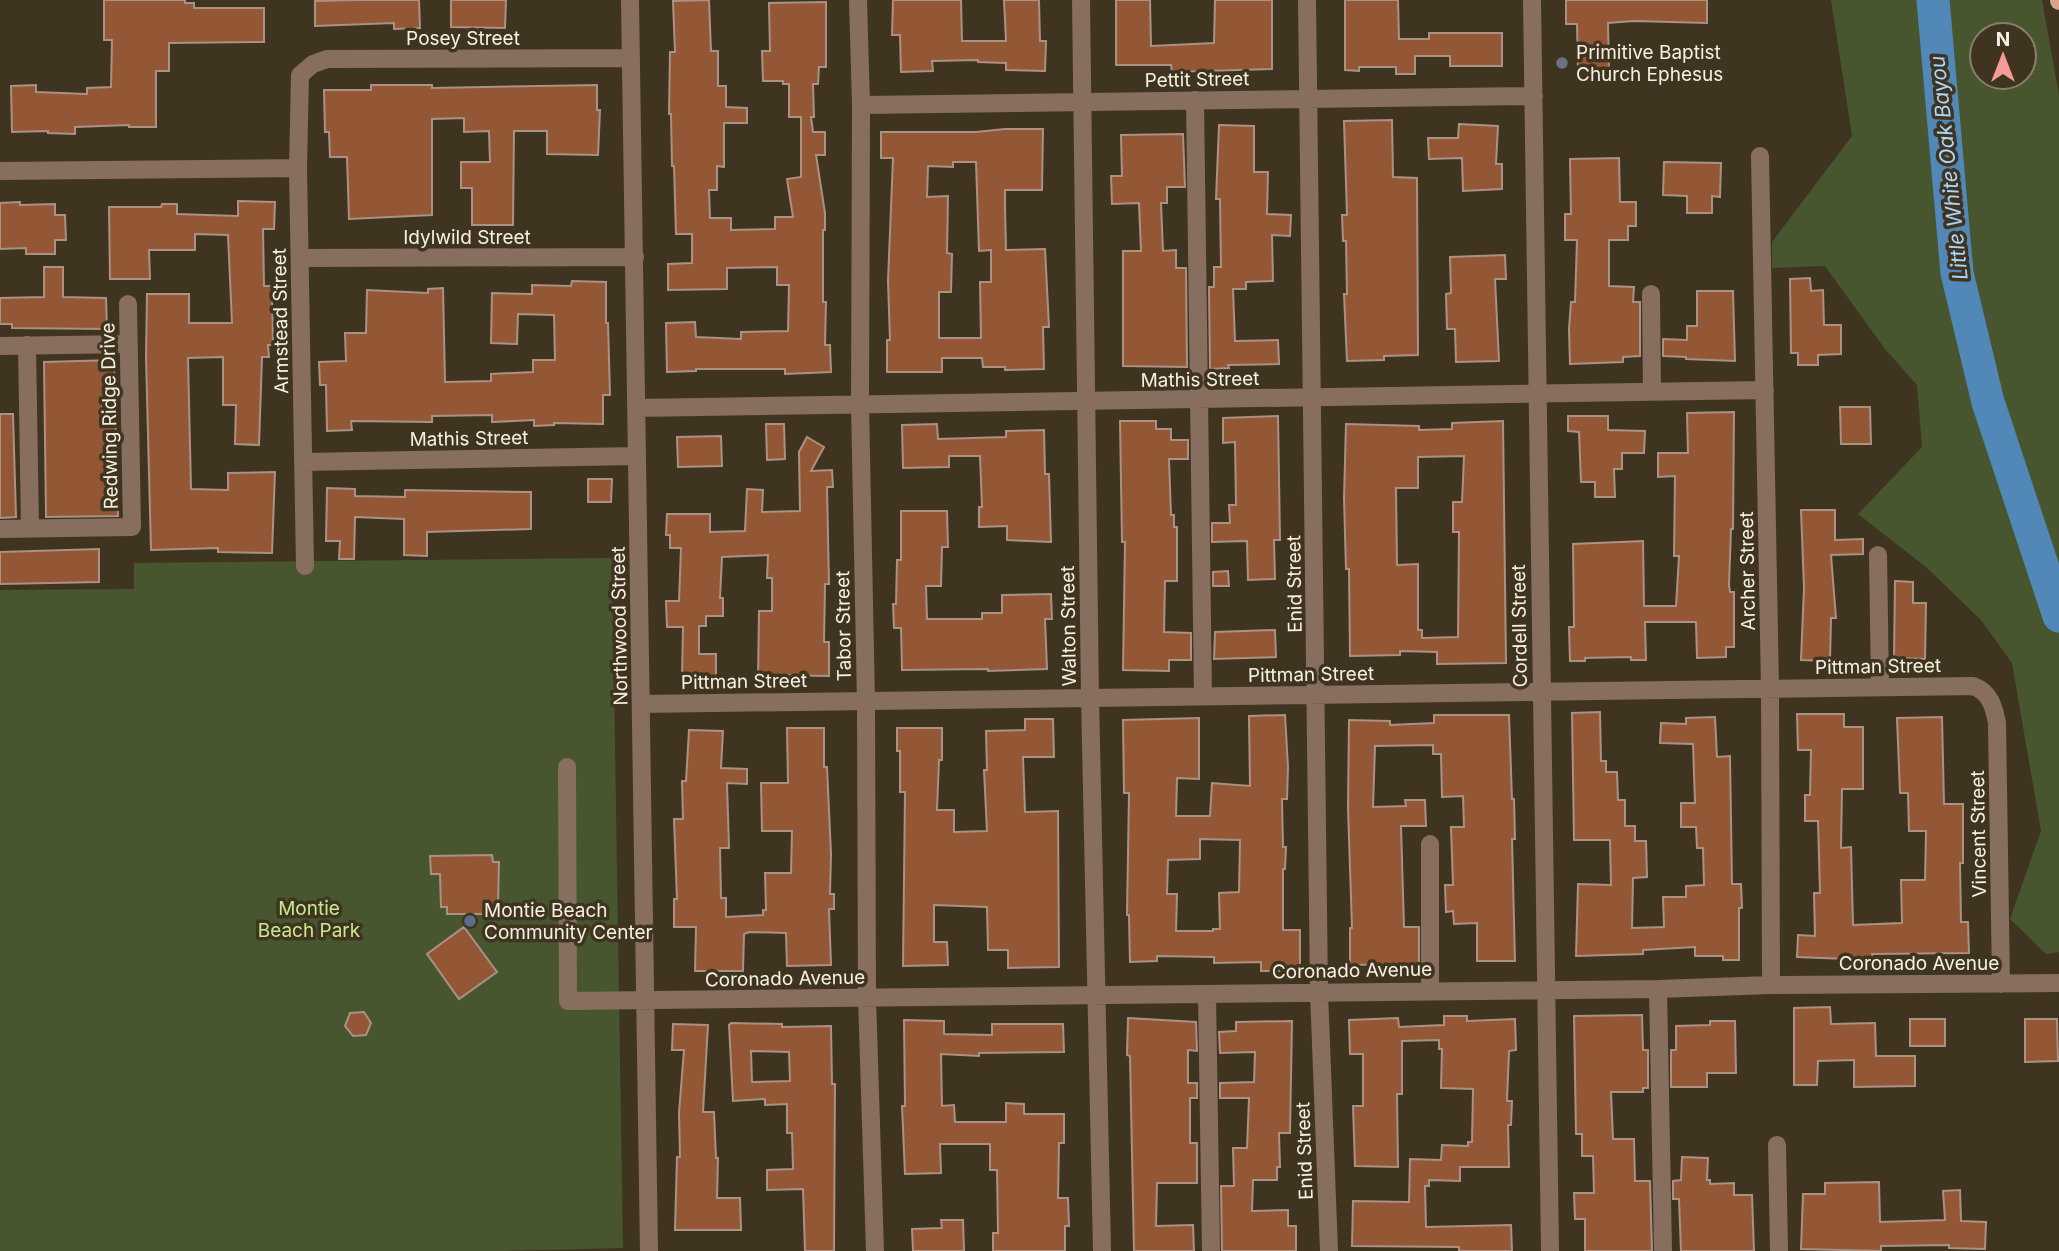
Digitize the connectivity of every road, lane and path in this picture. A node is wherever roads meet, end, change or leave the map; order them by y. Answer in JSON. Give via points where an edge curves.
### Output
{"nodes":[{"id":1,"x":630,"y":0,"type":"edge"},
{"id":2,"x":858,"y":0,"type":"edge"},
{"id":3,"x":1081,"y":0,"type":"edge"},
{"id":4,"x":1307,"y":0,"type":"edge"},
{"id":5,"x":1532,"y":0,"type":"edge"},
{"id":6,"x":631,"y":58,"type":"junction"},
{"id":7,"x":300,"y":75,"type":"joint"},
{"id":8,"x":1534,"y":96,"type":"junction"},
{"id":9,"x":1308,"y":99,"type":"junction"},
{"id":10,"x":1195,"y":100,"type":"junction"},
{"id":11,"x":1082,"y":102,"type":"junction"},
{"id":12,"x":861,"y":105,"type":"junction"},
{"id":13,"x":1760,"y":156,"type":"dead end"},
{"id":14,"x":299,"y":168,"type":"junction"},
{"id":15,"x":0,"y":171,"type":"edge"},
{"id":16,"x":635,"y":257,"type":"junction"},
{"id":17,"x":300,"y":258,"type":"junction"},
{"id":18,"x":1651,"y":293,"type":"dead end"},
{"id":19,"x":128,"y":304,"type":"dead end"},
{"id":20,"x":129,"y":344,"type":"junction"},
{"id":21,"x":27,"y":345,"type":"junction"},
{"id":22,"x":0,"y":346,"type":"edge"},
{"id":23,"x":1765,"y":390,"type":"junction"},
{"id":24,"x":1652,"y":391,"type":"junction"},
{"id":25,"x":1538,"y":393,"type":"junction"},
{"id":26,"x":1312,"y":398,"type":"junction"},
{"id":27,"x":1199,"y":400,"type":"junction"},
{"id":28,"x":1086,"y":402,"type":"junction"},
{"id":29,"x":860,"y":405,"type":"junction"},
{"id":30,"x":636,"y":408,"type":"junction"},
{"id":31,"x":636,"y":456,"type":"junction"},
{"id":32,"x":303,"y":462,"type":"junction"},
{"id":33,"x":0,"y":529,"type":"edge"},
{"id":34,"x":30,"y":529,"type":"junction"},
{"id":35,"x":1878,"y":555,"type":"dead end"},
{"id":36,"x":305,"y":566,"type":"dead end"},
{"id":37,"x":1880,"y":687,"type":"junction"},
{"id":38,"x":1770,"y":688,"type":"junction"},
{"id":39,"x":1980,"y":688,"type":"joint"},
{"id":40,"x":1541,"y":691,"type":"junction"},
{"id":41,"x":1317,"y":695,"type":"junction"},
{"id":42,"x":1203,"y":696,"type":"junction"},
{"id":43,"x":1090,"y":698,"type":"junction"},
{"id":44,"x":866,"y":701,"type":"junction"},
{"id":45,"x":642,"y":704,"type":"junction"},
{"id":46,"x":567,"y":767,"type":"dead end"},
{"id":47,"x":1430,"y":844,"type":"dead end"},
{"id":48,"x":2001,"y":984,"type":"junction"},
{"id":49,"x":2059,"y":984,"type":"edge"},
{"id":50,"x":1771,"y":985,"type":"junction"},
{"id":51,"x":1547,"y":989,"type":"junction"},
{"id":52,"x":1658,"y":989,"type":"junction"},
{"id":53,"x":1430,"y":990,"type":"junction"},
{"id":54,"x":1319,"y":992,"type":"junction"},
{"id":55,"x":1207,"y":994,"type":"junction"},
{"id":56,"x":1097,"y":996,"type":"junction"},
{"id":57,"x":867,"y":998,"type":"junction"},
{"id":58,"x":645,"y":1000,"type":"junction"},
{"id":59,"x":1777,"y":1145,"type":"dead end"},
{"id":60,"x":649,"y":1251,"type":"edge"},
{"id":61,"x":875,"y":1251,"type":"edge"},
{"id":62,"x":1102,"y":1251,"type":"edge"},
{"id":63,"x":1211,"y":1251,"type":"edge"},
{"id":64,"x":1329,"y":1251,"type":"edge"},
{"id":65,"x":1550,"y":1251,"type":"edge"},
{"id":66,"x":1663,"y":1251,"type":"edge"},
{"id":67,"x":1779,"y":1251,"type":"edge"}],
"edges":[{"from":1,"to":6,"type":"street","name":"Northwood Street"},
{"from":2,"to":12,"type":"street","name":"Tabor Street"},
{"from":3,"to":11,"type":"street","name":"Walton Street"},
{"from":4,"to":9,"type":"street","name":"Enid Street"},
{"from":5,"to":8,"type":"street","name":"Cordell Street"},
{"from":6,"to":7,"type":"street","name":"Posey Street","via":[[327,59]]},
{"from":6,"to":16,"type":"street","name":"Northwood Street"},
{"from":7,"to":14,"type":"street","name":"Armstead Street"},
{"from":8,"to":9,"type":"street","name":"Pettit Street"},
{"from":8,"to":25,"type":"street","name":"Cordell Street"},
{"from":9,"to":10,"type":"street","name":"Pettit Street"},
{"from":9,"to":26,"type":"street","name":"Enid Street"},
{"from":10,"to":11,"type":"street","name":"Pettit Street"},
{"from":10,"to":27,"type":"street"},
{"from":11,"to":12,"type":"street","name":"Pettit Street"},
{"from":11,"to":28,"type":"street","name":"Walton Street"},
{"from":12,"to":29,"type":"street","name":"Tabor Street"},
{"from":13,"to":23,"type":"street","name":"Archer Street"},
{"from":14,"to":15,"type":"street"},
{"from":14,"to":17,"type":"street","name":"Armstead Street"},
{"from":16,"to":17,"type":"street","name":"Idylwild Street"},
{"from":16,"to":30,"type":"street","name":"Northwood Street"},
{"from":17,"to":32,"type":"street","name":"Armstead Street"},
{"from":18,"to":24,"type":"street"},
{"from":19,"to":20,"type":"street","name":"Redwing Ridge Drive"},
{"from":20,"to":21,"type":"street"},
{"from":20,"to":34,"type":"street","name":"Redwing Ridge Drive","via":[[132,527]]},
{"from":21,"to":22,"type":"street"},
{"from":21,"to":34,"type":"street"},
{"from":23,"to":24,"type":"street","name":"Mathis Street"},
{"from":23,"to":38,"type":"street","name":"Archer Street"},
{"from":24,"to":25,"type":"street","name":"Mathis Street"},
{"from":25,"to":26,"type":"street","name":"Mathis Street"},
{"from":25,"to":40,"type":"street","name":"Cordell Street"},
{"from":26,"to":27,"type":"street","name":"Mathis Street"},
{"from":26,"to":41,"type":"street","name":"Enid Street"},
{"from":27,"to":28,"type":"street","name":"Mathis Street"},
{"from":27,"to":42,"type":"street"},
{"from":28,"to":29,"type":"street","name":"Mathis Street"},
{"from":28,"to":43,"type":"street","name":"Walton Street"},
{"from":29,"to":30,"type":"street","name":"Mathis Street"},
{"from":29,"to":44,"type":"street","name":"Tabor Street"},
{"from":30,"to":31,"type":"street","name":"Northwood Street"},
{"from":31,"to":32,"type":"street","name":"Mathis Street"},
{"from":31,"to":45,"type":"street","name":"Northwood Street"},
{"from":32,"to":36,"type":"street","name":"Armstead Street"},
{"from":33,"to":34,"type":"street"},
{"from":35,"to":37,"type":"street"},
{"from":37,"to":38,"type":"street","name":"Pittman Street"},
{"from":37,"to":39,"type":"street","name":"Pittman Street"},
{"from":38,"to":40,"type":"street","name":"Pittman Street"},
{"from":38,"to":50,"type":"street","name":"Archer Street"},
{"from":39,"to":48,"type":"street","name":"Vincent Street","via":[[1993,705],[1997,723]]},
{"from":40,"to":41,"type":"street","name":"Pittman Street"},
{"from":40,"to":51,"type":"street","name":"Cordell Street"},
{"from":41,"to":42,"type":"street","name":"Pittman Street"},
{"from":41,"to":54,"type":"street","name":"Enid Street"},
{"from":42,"to":43,"type":"street","name":"Pittman Street"},
{"from":43,"to":44,"type":"street","name":"Pittman Street"},
{"from":43,"to":56,"type":"street","name":"Walton Street"},
{"from":44,"to":45,"type":"street","name":"Pittman Street"},
{"from":44,"to":57,"type":"street","name":"Tabor Street"},
{"from":45,"to":58,"type":"street","name":"Northwood Street"},
{"from":46,"to":58,"type":"street","name":"Coronado Avenue","via":[[568,1001]]},
{"from":47,"to":53,"type":"street"},
{"from":48,"to":49,"type":"street","name":"Coronado Avenue"},
{"from":48,"to":50,"type":"street","name":"Coronado Avenue"},
{"from":50,"to":52,"type":"street","name":"Coronado Avenue"},
{"from":51,"to":52,"type":"street","name":"Coronado Avenue"},
{"from":51,"to":53,"type":"street","name":"Coronado Avenue"},
{"from":51,"to":65,"type":"street","name":"Cordell Street"},
{"from":52,"to":66,"type":"street"},
{"from":53,"to":54,"type":"street","name":"Coronado Avenue"},
{"from":54,"to":55,"type":"street","name":"Coronado Avenue"},
{"from":54,"to":64,"type":"street","name":"Enid Street"},
{"from":55,"to":56,"type":"street","name":"Coronado Avenue"},
{"from":55,"to":63,"type":"street"},
{"from":56,"to":57,"type":"street","name":"Coronado Avenue"},
{"from":56,"to":62,"type":"street","name":"Walton Street"},
{"from":57,"to":58,"type":"street","name":"Coronado Avenue"},
{"from":57,"to":61,"type":"street","name":"Tabor Street"},
{"from":58,"to":60,"type":"street","name":"Northwood Street"},
{"from":59,"to":67,"type":"street"}]}
